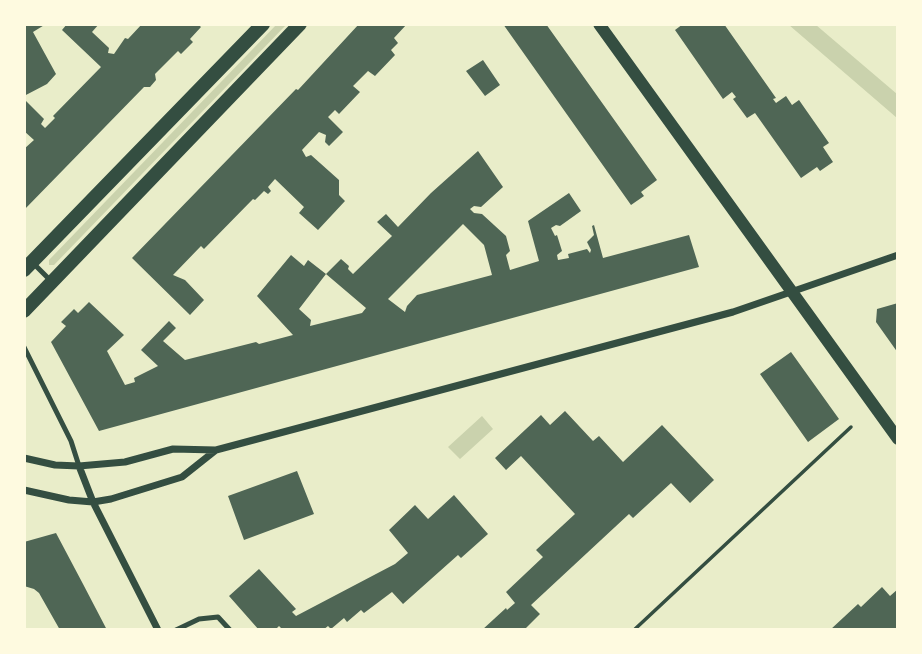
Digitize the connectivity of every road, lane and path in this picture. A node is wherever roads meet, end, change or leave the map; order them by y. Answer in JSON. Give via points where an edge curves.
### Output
{"nodes":[{"id":1,"x":263,"y":24,"type":"edge"},
{"id":2,"x":300,"y":24,"type":"edge"},
{"id":3,"x":599,"y":24,"type":"edge"},
{"id":4,"x":898,"y":255,"type":"edge"},
{"id":5,"x":28,"y":266,"type":"edge"},
{"id":6,"x":51,"y":282,"type":"junction"},
{"id":7,"x":791,"y":292,"type":"junction"},
{"id":8,"x":24,"y":311,"type":"edge"},
{"id":9,"x":24,"y":347,"type":"edge"},
{"id":10,"x":851,"y":427,"type":"dead end"},
{"id":11,"x":898,"y":439,"type":"edge"},
{"id":12,"x":216,"y":450,"type":"junction"},
{"id":13,"x":24,"y":458,"type":"edge"},
{"id":14,"x":79,"y":466,"type":"junction"},
{"id":15,"x":24,"y":490,"type":"edge"},
{"id":16,"x":93,"y":502,"type":"junction"},
{"id":17,"x":158,"y":629,"type":"edge"},
{"id":18,"x":176,"y":629,"type":"edge"},
{"id":19,"x":230,"y":629,"type":"edge"},
{"id":20,"x":634,"y":629,"type":"edge"}],
"edges":[{"from":1,"to":5,"type":"main road"},
{"from":2,"to":6,"type":"main road"},
{"from":3,"to":7,"type":"street"},
{"from":4,"to":7,"type":"street"},
{"from":5,"to":6,"type":"lane"},
{"from":6,"to":8,"type":"main road"},
{"from":7,"to":11,"type":"street"},
{"from":7,"to":12,"type":"street","via":[[733,312]]},
{"from":9,"to":14,"type":"lane"},
{"from":10,"to":20,"type":"path"},
{"from":12,"to":14,"type":"street","via":[[173,449],[125,462]]},
{"from":12,"to":16,"type":"street","via":[[182,477]]},
{"from":13,"to":14,"type":"street"},
{"from":14,"to":16,"type":"street"},
{"from":15,"to":16,"type":"street"},
{"from":16,"to":17,"type":"street"},
{"from":18,"to":19,"type":"lane","via":[[218,617]]}]}
